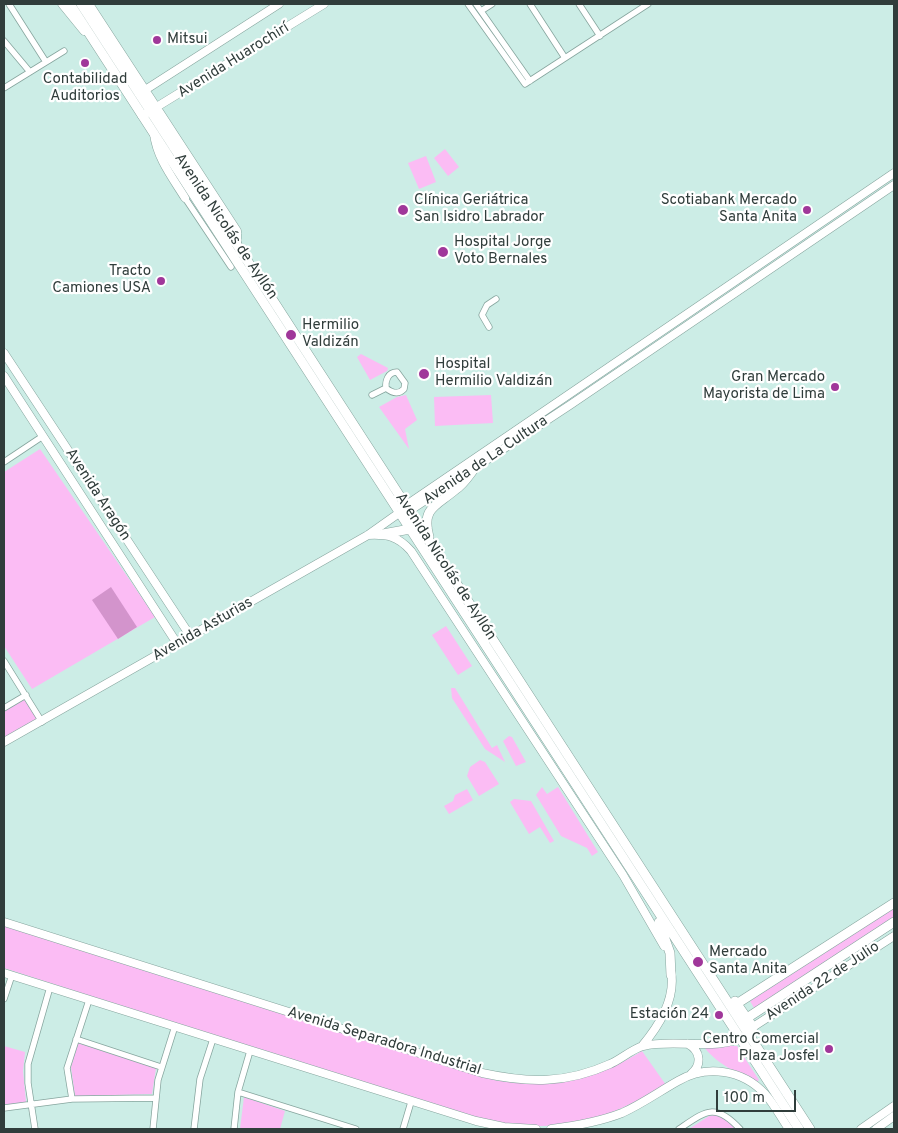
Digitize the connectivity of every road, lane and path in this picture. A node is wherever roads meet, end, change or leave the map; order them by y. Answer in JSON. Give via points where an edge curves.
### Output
{"nodes":[{"id":1,"x":10,"y":4,"type":"edge"},
{"id":2,"x":62,"y":4,"type":"edge"},
{"id":3,"x":70,"y":4,"type":"edge"},
{"id":4,"x":81,"y":4,"type":"edge"},
{"id":5,"x":90,"y":4,"type":"edge"},
{"id":6,"x":279,"y":4,"type":"edge"},
{"id":7,"x":324,"y":4,"type":"edge"},
{"id":8,"x":468,"y":4,"type":"edge"},
{"id":9,"x":476,"y":4,"type":"edge"},
{"id":10,"x":492,"y":4,"type":"edge"},
{"id":11,"x":530,"y":4,"type":"edge"},
{"id":12,"x":579,"y":4,"type":"edge"},
{"id":13,"x":648,"y":4,"type":"edge"},
{"id":14,"x":481,"y":11,"type":"junction"},
{"id":15,"x":600,"y":36,"type":"junction"},
{"id":16,"x":4,"y":41,"type":"edge"},
{"id":17,"x":95,"y":41,"type":"junction"},
{"id":18,"x":498,"y":41,"type":"junction"},
{"id":19,"x":64,"y":51,"type":"dead end"},
{"id":20,"x":565,"y":58,"type":"junction"},
{"id":21,"x":46,"y":62,"type":"junction"},
{"id":22,"x":30,"y":72,"type":"junction"},
{"id":23,"x":4,"y":88,"type":"edge"},
{"id":24,"x":138,"y":95,"type":"junction"},
{"id":25,"x":149,"y":112,"type":"junction"},
{"id":26,"x":154,"y":134,"type":"junction"},
{"id":27,"x":189,"y":172,"type":"junction"},
{"id":28,"x":894,"y":173,"type":"edge"},
{"id":29,"x":894,"y":185,"type":"edge"},
{"id":30,"x":185,"y":198,"type":"joint"},
{"id":31,"x":237,"y":244,"type":"junction"},
{"id":32,"x":234,"y":266,"type":"junction"},
{"id":33,"x":496,"y":299,"type":"dead end"},
{"id":34,"x":489,"y":327,"type":"dead end"},
{"id":35,"x":4,"y":353,"type":"edge"},
{"id":36,"x":4,"y":376,"type":"edge"},
{"id":37,"x":386,"y":388,"type":"dead end"},
{"id":38,"x":372,"y":395,"type":"dead end"},
{"id":39,"x":574,"y":398,"type":"junction"},
{"id":40,"x":43,"y":436,"type":"junction"},
{"id":41,"x":4,"y":462,"type":"edge"},
{"id":42,"x":474,"y":469,"type":"junction"},
{"id":43,"x":405,"y":511,"type":"junction"},
{"id":44,"x":410,"y":529,"type":"junction"},
{"id":45,"x":383,"y":534,"type":"junction"},
{"id":46,"x":368,"y":535,"type":"junction"},
{"id":47,"x":432,"y":547,"type":"junction"},
{"id":48,"x":191,"y":638,"type":"junction"},
{"id":49,"x":178,"y":645,"type":"junction"},
{"id":50,"x":4,"y":661,"type":"edge"},
{"id":51,"x":26,"y":695,"type":"junction"},
{"id":52,"x":4,"y":708,"type":"edge"},
{"id":53,"x":42,"y":722,"type":"junction"},
{"id":54,"x":4,"y":742,"type":"edge"},
{"id":55,"x":651,"y":901,"type":"junction"},
{"id":56,"x":894,"y":903,"type":"edge"},
{"id":57,"x":4,"y":922,"type":"edge"},
{"id":58,"x":894,"y":922,"type":"edge"},
{"id":59,"x":894,"y":936,"type":"edge"},
{"id":60,"x":4,"y":972,"type":"edge"},
{"id":61,"x":12,"y":975,"type":"junction"},
{"id":62,"x":671,"y":975,"type":"junction"},
{"id":63,"x":50,"y":987,"type":"junction"},
{"id":64,"x":720,"y":988,"type":"junction"},
{"id":65,"x":4,"y":999,"type":"edge"},
{"id":66,"x":89,"y":1000,"type":"junction"},
{"id":67,"x":738,"y":1004,"type":"junction"},
{"id":68,"x":747,"y":1018,"type":"junction"},
{"id":69,"x":175,"y":1026,"type":"junction"},
{"id":70,"x":748,"y":1034,"type":"junction"},
{"id":71,"x":76,"y":1039,"type":"junction"},
{"id":72,"x":213,"y":1039,"type":"junction"},
{"id":73,"x":688,"y":1044,"type":"junction"},
{"id":74,"x":642,"y":1046,"type":"junction"},
{"id":75,"x":250,"y":1051,"type":"junction"},
{"id":76,"x":161,"y":1067,"type":"junction"},
{"id":77,"x":691,"y":1074,"type":"junction"},
{"id":78,"x":238,"y":1092,"type":"junction"},
{"id":79,"x":155,"y":1098,"type":"junction"},
{"id":80,"x":72,"y":1099,"type":"junction"},
{"id":81,"x":411,"y":1102,"type":"junction"},
{"id":82,"x":32,"y":1105,"type":"junction"},
{"id":83,"x":894,"y":1106,"type":"edge"},
{"id":84,"x":4,"y":1108,"type":"edge"},
{"id":85,"x":894,"y":1116,"type":"edge"},
{"id":86,"x":587,"y":1127,"type":"edge"},
{"id":87,"x":35,"y":1129,"type":"edge"},
{"id":88,"x":153,"y":1129,"type":"edge"},
{"id":89,"x":194,"y":1129,"type":"edge"},
{"id":90,"x":234,"y":1129,"type":"edge"},
{"id":91,"x":356,"y":1129,"type":"edge"},
{"id":92,"x":403,"y":1129,"type":"edge"},
{"id":93,"x":521,"y":1129,"type":"edge"},
{"id":94,"x":536,"y":1129,"type":"edge"},
{"id":95,"x":551,"y":1129,"type":"edge"},
{"id":96,"x":679,"y":1129,"type":"edge"},
{"id":97,"x":740,"y":1129,"type":"edge"},
{"id":98,"x":789,"y":1129,"type":"edge"},
{"id":99,"x":799,"y":1129,"type":"edge"},
{"id":100,"x":810,"y":1129,"type":"edge"},
{"id":101,"x":861,"y":1129,"type":"edge"},
{"id":102,"x":876,"y":1129,"type":"edge"}],
"edges":[{"from":1,"to":21,"type":"street"},
{"from":2,"to":17,"type":"main road","via":[[71,18]]},
{"from":3,"to":17,"type":"main road","name":"Avenida Nicolás de Ayllón"},
{"from":4,"to":24,"type":"main road","name":"Avenida Nicolás de Ayllón"},
{"from":5,"to":24,"type":"main road","name":"Avenida Nicolás de Ayllón"},
{"from":6,"to":24,"type":"main road","name":"Avenida Huarochirí"},
{"from":7,"to":25,"type":"main road","name":"Avenida Huarochirí"},
{"from":8,"to":18,"type":"street"},
{"from":9,"to":14,"type":"street"},
{"from":10,"to":14,"type":"street"},
{"from":11,"to":20,"type":"street"},
{"from":12,"to":15,"type":"street"},
{"from":13,"to":15,"type":"street"},
{"from":14,"to":18,"type":"street"},
{"from":15,"to":20,"type":"street"},
{"from":16,"to":22,"type":"street"},
{"from":17,"to":24,"type":"main road","name":"Avenida Nicolás de Ayllón"},
{"from":18,"to":20,"type":"street","via":[[528,82]]},
{"from":19,"to":21,"type":"street"},
{"from":21,"to":22,"type":"street"},
{"from":22,"to":23,"type":"street"},
{"from":24,"to":25,"type":"main road","name":"Avenida Nicolás de Ayllón"},
{"from":25,"to":26,"type":"main road","name":"Avenida Nicolás de Ayllón"},
{"from":25,"to":27,"type":"main road","name":"Avenida Nicolás de Ayllón"},
{"from":26,"to":27,"type":"main road","name":"Avenida Nicolás de Ayllón"},
{"from":26,"to":30,"type":"main road","name":"Avenida Nicolás de Ayllón","via":[[163,163]]},
{"from":27,"to":31,"type":"main road","name":"Avenida Nicolás de Ayllón"},
{"from":27,"to":31,"type":"main road","name":"Avenida Nicolás de Ayllón","via":[[237,231]]},
{"from":27,"to":32,"type":"main road","name":"Avenida Nicolás de Ayllón"},
{"from":28,"to":39,"type":"main road","name":"Avenida de La Cultura"},
{"from":29,"to":39,"type":"main road","name":"Avenida de La Cultura"},
{"from":30,"to":32,"type":"street","name":"Avenida Nicolás de Ayllón"},
{"from":31,"to":43,"type":"main road","name":"Avenida Nicolás de Ayllón","via":[[349,414]]},
{"from":32,"to":43,"type":"main road","name":"Avenida Nicolás de Ayllón"},
{"from":33,"to":34,"type":"street","via":[[487,305],[482,315]]},
{"from":35,"to":48,"type":"main road","name":"Avenida Aragón"},
{"from":36,"to":40,"type":"main road","name":"Avenida Aragón"},
{"from":37,"to":38,"type":"street"},
{"from":39,"to":42,"type":"main road","name":"Avenida de La Cultura"},
{"from":39,"to":43,"type":"main road","name":"Avenida de La Cultura"},
{"from":40,"to":41,"type":"street"},
{"from":40,"to":49,"type":"main road","name":"Avenida Aragón"},
{"from":42,"to":43,"type":"main road","name":"Avenida de La Cultura"},
{"from":42,"to":47,"type":"main road","via":[[459,487],[430,510],[426,522]]},
{"from":43,"to":44,"type":"main road","name":"Avenida Nicolás de Ayllón"},
{"from":43,"to":46,"type":"main road","name":"Avenida Asturias"},
{"from":43,"to":47,"type":"main road","name":"Avenida Nicolás de Ayllón"},
{"from":44,"to":45,"type":"main road"},
{"from":44,"to":55,"type":"main road","name":"Avenida Nicolás de Ayllón"},
{"from":45,"to":46,"type":"main road"},
{"from":45,"to":62,"type":"main road","name":"Avenida Nicolás de Ayllón","via":[[398,539],[411,551],[546,756],[660,938]]},
{"from":46,"to":48,"type":"main road","name":"Avenida Asturias"},
{"from":47,"to":64,"type":"main road","name":"Avenida Nicolás de Ayllón"},
{"from":48,"to":49,"type":"main road","name":"Avenida Asturias"},
{"from":49,"to":53,"type":"main road","name":"Avenida Asturias"},
{"from":50,"to":51,"type":"street"},
{"from":51,"to":52,"type":"street"},
{"from":51,"to":53,"type":"street"},
{"from":53,"to":54,"type":"main road","name":"Avenida Asturias"},
{"from":55,"to":62,"type":"main road","via":[[667,941]]},
{"from":55,"to":70,"type":"main road","name":"Avenida Nicolás de Ayllón"},
{"from":56,"to":67,"type":"main road"},
{"from":57,"to":74,"type":"main road","name":"Avenida Separadora Industrial","via":[[482,1073],[516,1080],[551,1080],[587,1073],[609,1065]]},
{"from":58,"to":68,"type":"main road"},
{"from":59,"to":70,"type":"main road","name":"Avenida 22 de Julio"},
{"from":60,"to":61,"type":"main road"},
{"from":61,"to":63,"type":"main road"},
{"from":61,"to":65,"type":"street"},
{"from":62,"to":74,"type":"main road","via":[[664,1016]]},
{"from":63,"to":66,"type":"main road"},
{"from":63,"to":82,"type":"street","via":[[30,1052],[28,1083]]},
{"from":64,"to":67,"type":"main road"},
{"from":64,"to":70,"type":"main road","name":"Avenida Nicolás de Ayllón"},
{"from":66,"to":69,"type":"main road"},
{"from":66,"to":71,"type":"street"},
{"from":67,"to":68,"type":"main road"},
{"from":68,"to":70,"type":"main road"},
{"from":69,"to":72,"type":"main road"},
{"from":69,"to":76,"type":"street"},
{"from":70,"to":73,"type":"main road","name":"Avenida Separadora Industrial"},
{"from":70,"to":99,"type":"main road","name":"Avenida Nicolás de Ayllón"},
{"from":70,"to":100,"type":"main road","name":"Avenida Nicolás de Ayllón"},
{"from":71,"to":76,"type":"street"},
{"from":71,"to":80,"type":"street","via":[[67,1071]]},
{"from":72,"to":75,"type":"main road"},
{"from":72,"to":89,"type":"street","via":[[200,1078]]},
{"from":73,"to":74,"type":"main road","name":"Avenida Separadora Industrial"},
{"from":73,"to":77,"type":"main road","via":[[699,1058],[699,1065]]},
{"from":75,"to":78,"type":"street"},
{"from":75,"to":81,"type":"main road"},
{"from":76,"to":79,"type":"street"},
{"from":77,"to":86,"type":"main road","via":[[622,1112]]},
{"from":77,"to":98,"type":"main road","via":[[712,1071],[746,1079],[760,1089]]},
{"from":78,"to":90,"type":"street"},
{"from":78,"to":91,"type":"street"},
{"from":79,"to":80,"type":"street"},
{"from":79,"to":88,"type":"street"},
{"from":80,"to":82,"type":"street"},
{"from":81,"to":92,"type":"street"},
{"from":81,"to":93,"type":"main road","via":[[476,1121]]},
{"from":82,"to":84,"type":"street"},
{"from":82,"to":87,"type":"street"},
{"from":83,"to":101,"type":"main road"},
{"from":85,"to":102,"type":"main road"},
{"from":86,"to":95,"type":"main road"},
{"from":93,"to":94,"type":"main road"},
{"from":96,"to":97,"type":"street","via":[[710,1111],[721,1112]]}]}
